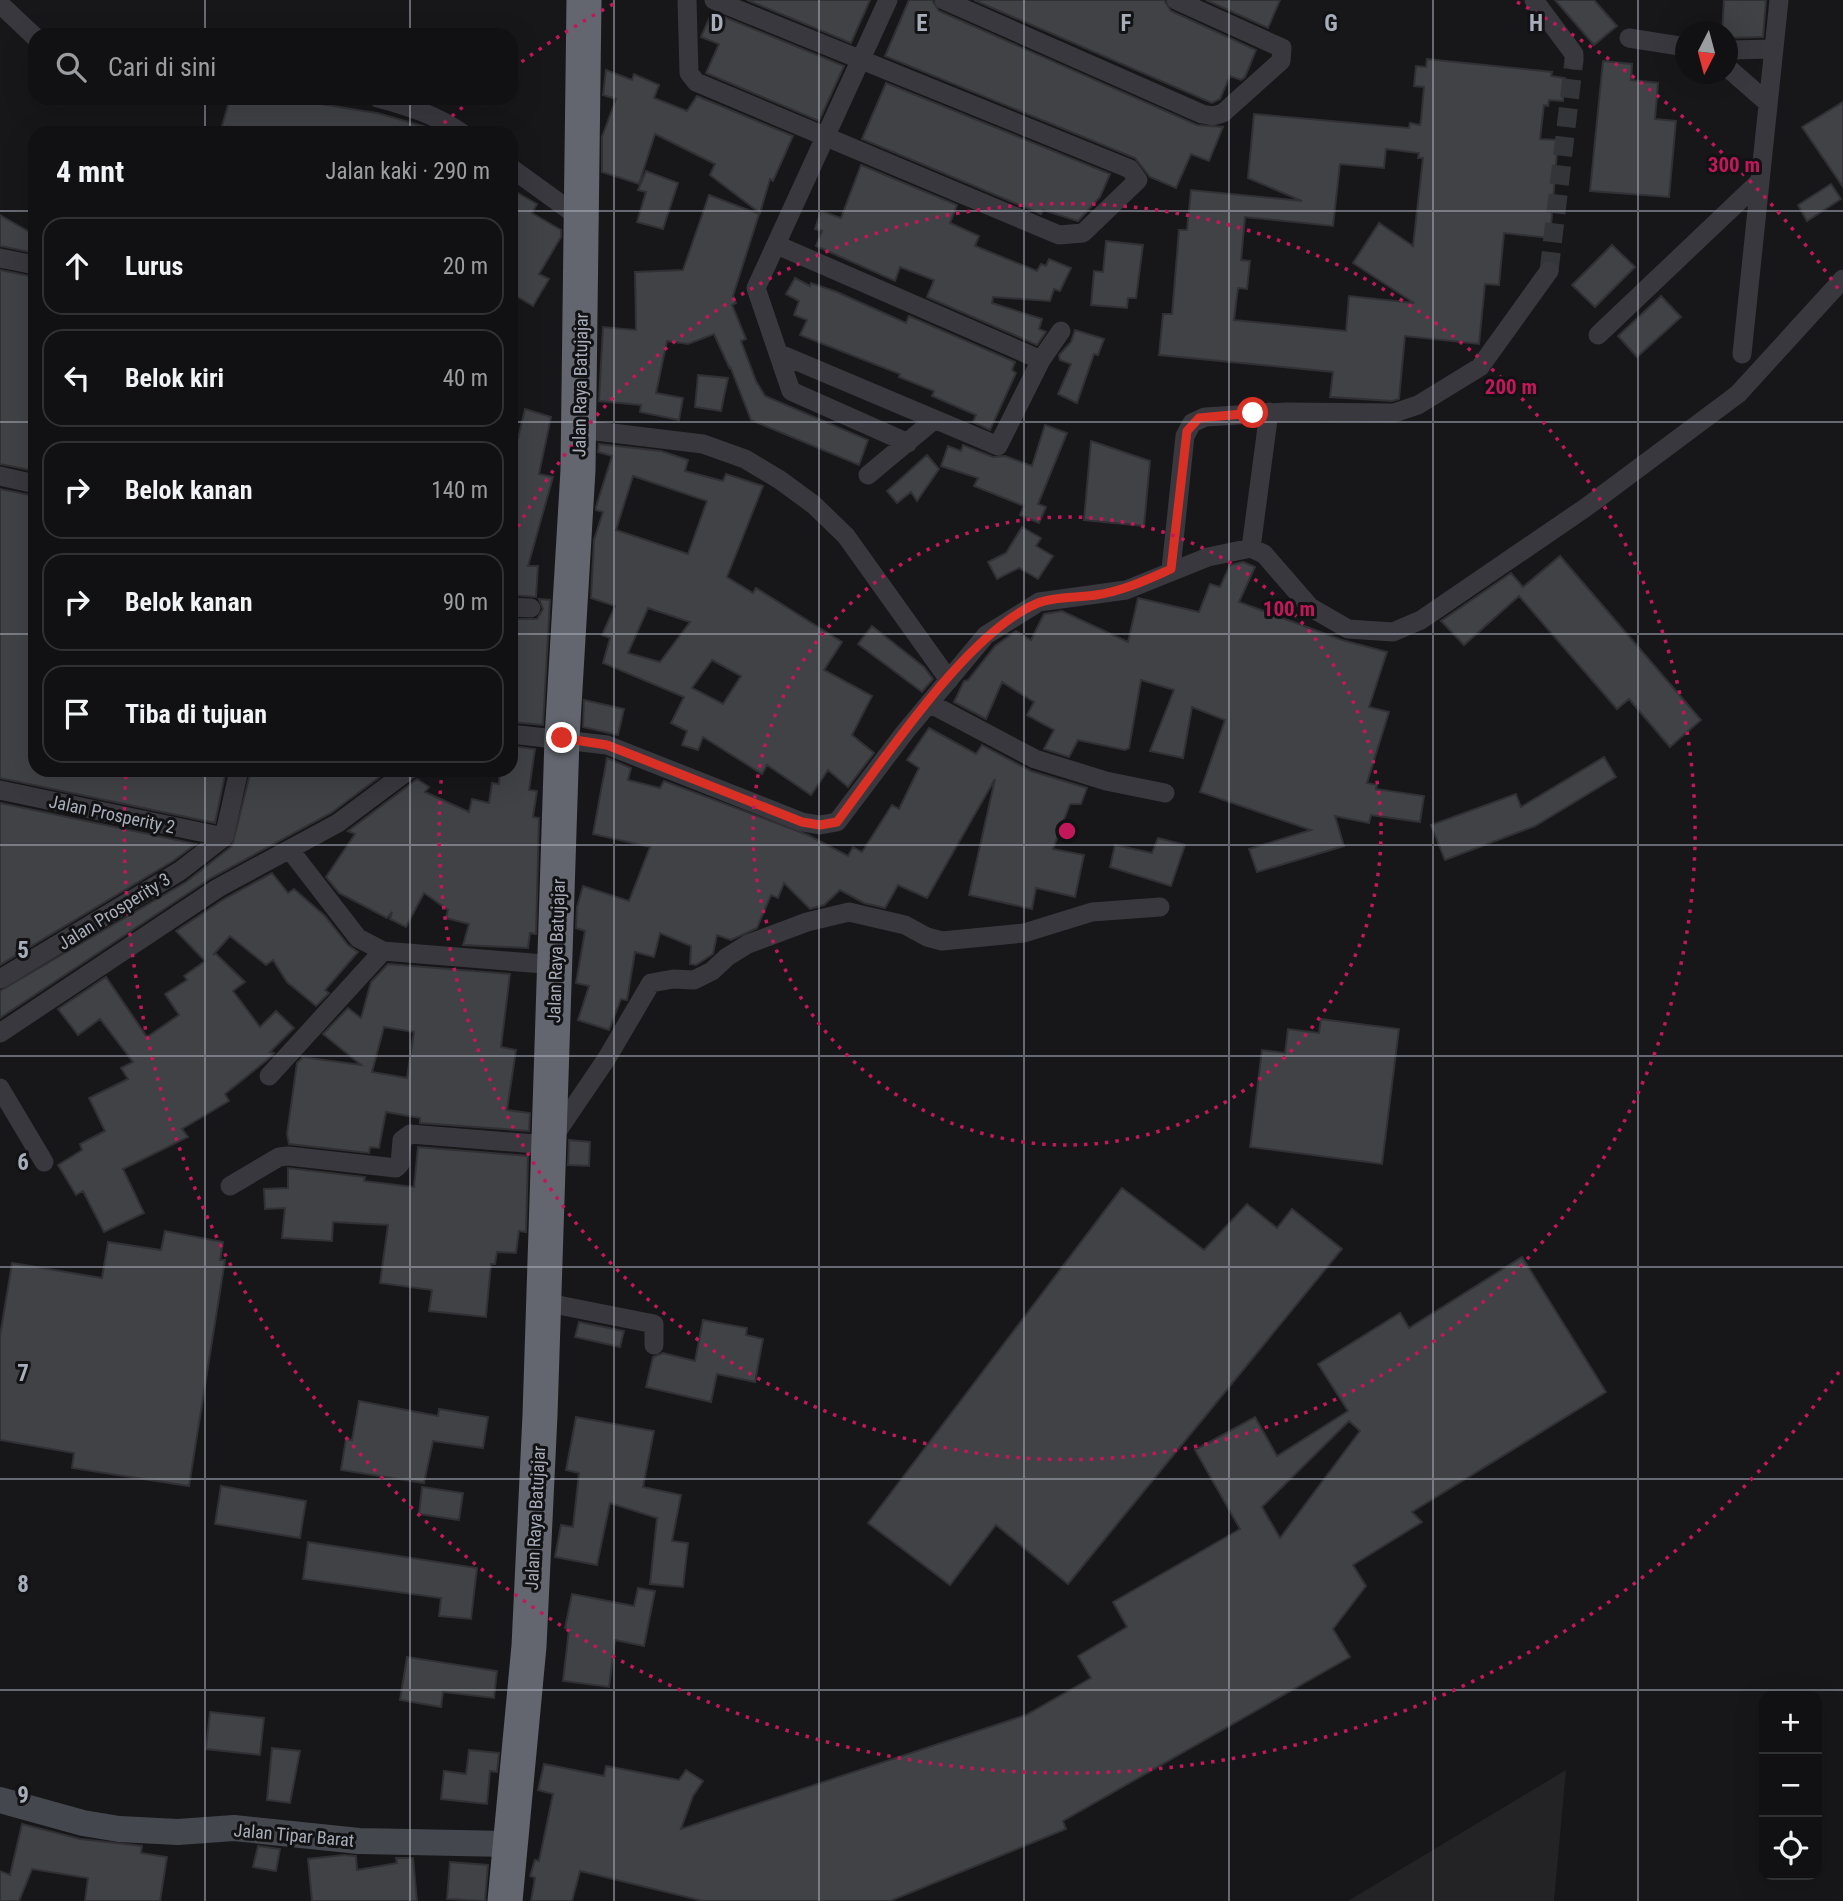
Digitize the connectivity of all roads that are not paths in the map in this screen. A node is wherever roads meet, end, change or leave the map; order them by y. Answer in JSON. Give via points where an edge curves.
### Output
{"nodes":[{"id":1,"x":584,"y":0,"type":"edge"},
{"id":2,"x":687,"y":0,"type":"edge"},
{"id":3,"x":714,"y":0,"type":"edge"},
{"id":4,"x":888,"y":0,"type":"edge"},
{"id":5,"x":944,"y":0,"type":"edge"},
{"id":6,"x":1176,"y":0,"type":"edge"},
{"id":7,"x":1534,"y":0,"type":"edge"},
{"id":8,"x":1779,"y":0,"type":"edge"},
{"id":9,"x":0,"y":4,"type":"edge"},
{"id":10,"x":28,"y":30,"type":"edge"},
{"id":11,"x":1629,"y":38,"type":"dead end"},
{"id":12,"x":1675,"y":45,"type":"edge"},
{"id":13,"x":1773,"y":49,"type":"junction"},
{"id":14,"x":1738,"y":50,"type":"edge"},
{"id":15,"x":861,"y":60,"type":"junction"},
{"id":16,"x":1574,"y":60,"type":"tunnel mouth"},
{"id":17,"x":1738,"y":77,"type":"edge"},
{"id":18,"x":1768,"y":103,"type":"junction"},
{"id":19,"x":406,"y":105,"type":"edge"},
{"id":20,"x":452,"y":126,"type":"edge"},
{"id":21,"x":825,"y":138,"type":"junction"},
{"id":22,"x":518,"y":173,"type":"edge"},
{"id":23,"x":1758,"y":183,"type":"junction"},
{"id":24,"x":583,"y":220,"type":"junction"},
{"id":25,"x":777,"y":245,"type":"junction"},
{"id":26,"x":0,"y":258,"type":"edge"},
{"id":27,"x":28,"y":264,"type":"edge"},
{"id":28,"x":1549,"y":271,"type":"tunnel mouth"},
{"id":29,"x":1843,"y":279,"type":"edge"},
{"id":30,"x":1061,"y":331,"type":"dead end"},
{"id":31,"x":1598,"y":335,"type":"dead end"},
{"id":32,"x":780,"y":354,"type":"junction"},
{"id":33,"x":1742,"y":354,"type":"dead end"},
{"id":34,"x":1041,"y":360,"type":"junction"},
{"id":35,"x":1269,"y":412,"type":"junction"},
{"id":36,"x":934,"y":420,"type":"junction"},
{"id":37,"x":579,"y":429,"type":"junction"},
{"id":38,"x":908,"y":443,"type":"junction"},
{"id":39,"x":868,"y":475,"type":"dead end"},
{"id":40,"x":0,"y":477,"type":"edge"},
{"id":41,"x":28,"y":483,"type":"edge"},
{"id":42,"x":1251,"y":548,"type":"junction"},
{"id":43,"x":1171,"y":569,"type":"junction"},
{"id":44,"x":518,"y":607,"type":"edge"},
{"id":45,"x":531,"y":608,"type":"dead end"},
{"id":46,"x":949,"y":680,"type":"junction"},
{"id":47,"x":929,"y":703,"type":"junction"},
{"id":48,"x":518,"y":735,"type":"edge"},
{"id":49,"x":562,"y":738,"type":"junction"},
{"id":50,"x":237,"y":777,"type":"edge"},
{"id":51,"x":399,"y":777,"type":"edge"},
{"id":52,"x":0,"y":790,"type":"edge"},
{"id":53,"x":1165,"y":793,"type":"dead end"},
{"id":54,"x":224,"y":837,"type":"junction"},
{"id":55,"x":290,"y":850,"type":"junction"},
{"id":56,"x":1160,"y":907,"type":"dead end"},
{"id":57,"x":383,"y":951,"type":"junction"},
{"id":58,"x":556,"y":965,"type":"junction"},
{"id":59,"x":0,"y":979,"type":"edge"},
{"id":60,"x":0,"y":1033,"type":"edge"},
{"id":61,"x":270,"y":1076,"type":"dead end"},
{"id":62,"x":0,"y":1088,"type":"edge"},
{"id":63,"x":548,"y":1145,"type":"junction"},
{"id":64,"x":44,"y":1162,"type":"dead end"},
{"id":65,"x":230,"y":1186,"type":"dead end"},
{"id":66,"x":543,"y":1302,"type":"junction"},
{"id":67,"x":654,"y":1345,"type":"dead end"},
{"id":68,"x":0,"y":1800,"type":"edge"},
{"id":69,"x":508,"y":1844,"type":"junction"},
{"id":70,"x":505,"y":1901,"type":"edge"}],
"edges":[{"from":1,"to":24,"type":"highway","name":"Jalan Raya Batujajar"},
{"from":2,"to":21,"type":"street","via":[[691,77]]},
{"from":3,"to":15,"type":"street"},
{"from":4,"to":15,"type":"street"},
{"from":5,"to":6,"type":"street","via":[[1202,114],[1223,113],[1281,61],[1282,48]]},
{"from":7,"to":16,"type":"street"},
{"from":8,"to":13,"type":"street"},
{"from":9,"to":10,"type":"street"},
{"from":11,"to":12,"type":"street"},
{"from":13,"to":14,"type":"street"},
{"from":13,"to":18,"type":"street"},
{"from":15,"to":21,"type":"street"},
{"from":15,"to":21,"type":"street","via":[[1130,169],[1138,180],[1083,233],[1059,235]]},
{"from":17,"to":18,"type":"street"},
{"from":18,"to":23,"type":"street"},
{"from":19,"to":20,"type":"street"},
{"from":21,"to":25,"type":"street"},
{"from":22,"to":24,"type":"street"},
{"from":23,"to":31,"type":"street"},
{"from":23,"to":33,"type":"street"},
{"from":24,"to":37,"type":"highway","name":"Jalan Raya Batujajar"},
{"from":25,"to":32,"type":"street","via":[[756,288]]},
{"from":25,"to":34,"type":"street"},
{"from":26,"to":27,"type":"street"},
{"from":28,"to":35,"type":"street","via":[[1480,367],[1418,405],[1394,413]]},
{"from":29,"to":42,"type":"street","via":[[1738,394],[1585,508],[1420,620],[1393,632],[1348,629],[1310,607],[1264,554]]},
{"from":30,"to":34,"type":"street"},
{"from":32,"to":36,"type":"street"},
{"from":32,"to":38,"type":"street","via":[[793,393]]},
{"from":34,"to":36,"type":"street","via":[[1000,446]]},
{"from":35,"to":42,"type":"street"},
{"from":35,"to":43,"type":"street","via":[[1205,417],[1192,423],[1185,436]]},
{"from":36,"to":38,"type":"street"},
{"from":37,"to":46,"type":"street","via":[[703,444],[745,459],[780,481],[846,536]]},
{"from":37,"to":49,"type":"highway","name":"Jalan Raya Batujajar"},
{"from":38,"to":39,"type":"street"},
{"from":40,"to":41,"type":"street"},
{"from":42,"to":43,"type":"street"},
{"from":43,"to":46,"type":"street","via":[[1125,590],[1039,602],[986,635]]},
{"from":44,"to":45,"type":"street"},
{"from":46,"to":47,"type":"street"},
{"from":47,"to":49,"type":"street","via":[[837,822],[828,825],[802,822],[607,745]]},
{"from":47,"to":53,"type":"street","via":[[1035,759]]},
{"from":48,"to":49,"type":"street"},
{"from":49,"to":58,"type":"highway","name":"Jalan Raya Batujajar"},
{"from":50,"to":54,"type":"street"},
{"from":51,"to":55,"type":"street","via":[[356,811]]},
{"from":52,"to":54,"type":"street","name":"Jalan Prosperity 2"},
{"from":54,"to":59,"type":"street","name":"Jalan Prosperity 3","via":[[180,871]]},
{"from":55,"to":57,"type":"street","via":[[358,938]]},
{"from":55,"to":60,"type":"street","via":[[218,888]]},
{"from":56,"to":63,"type":"street","via":[[1092,912],[1024,933],[942,941],[905,925],[849,912],[748,944],[695,979],[651,983]]},
{"from":57,"to":58,"type":"street"},
{"from":57,"to":61,"type":"street"},
{"from":58,"to":63,"type":"highway","name":"Jalan Raya Batujajar"},
{"from":62,"to":64,"type":"street"},
{"from":63,"to":65,"type":"street","via":[[410,1134],[402,1140],[396,1168],[288,1156]]},
{"from":63,"to":66,"type":"highway","name":"Jalan Raya Batujajar"},
{"from":66,"to":67,"type":"street","via":[[654,1324]]},
{"from":66,"to":69,"type":"highway","name":"Jalan Raya Batujajar","via":[[529,1646]]},
{"from":68,"to":69,"type":"street","name":"Jalan Tipar Barat","via":[[83,1824],[119,1829],[240,1828],[359,1841]]},
{"from":69,"to":70,"type":"highway","name":"Jalan Raya Batujajar"}]}
